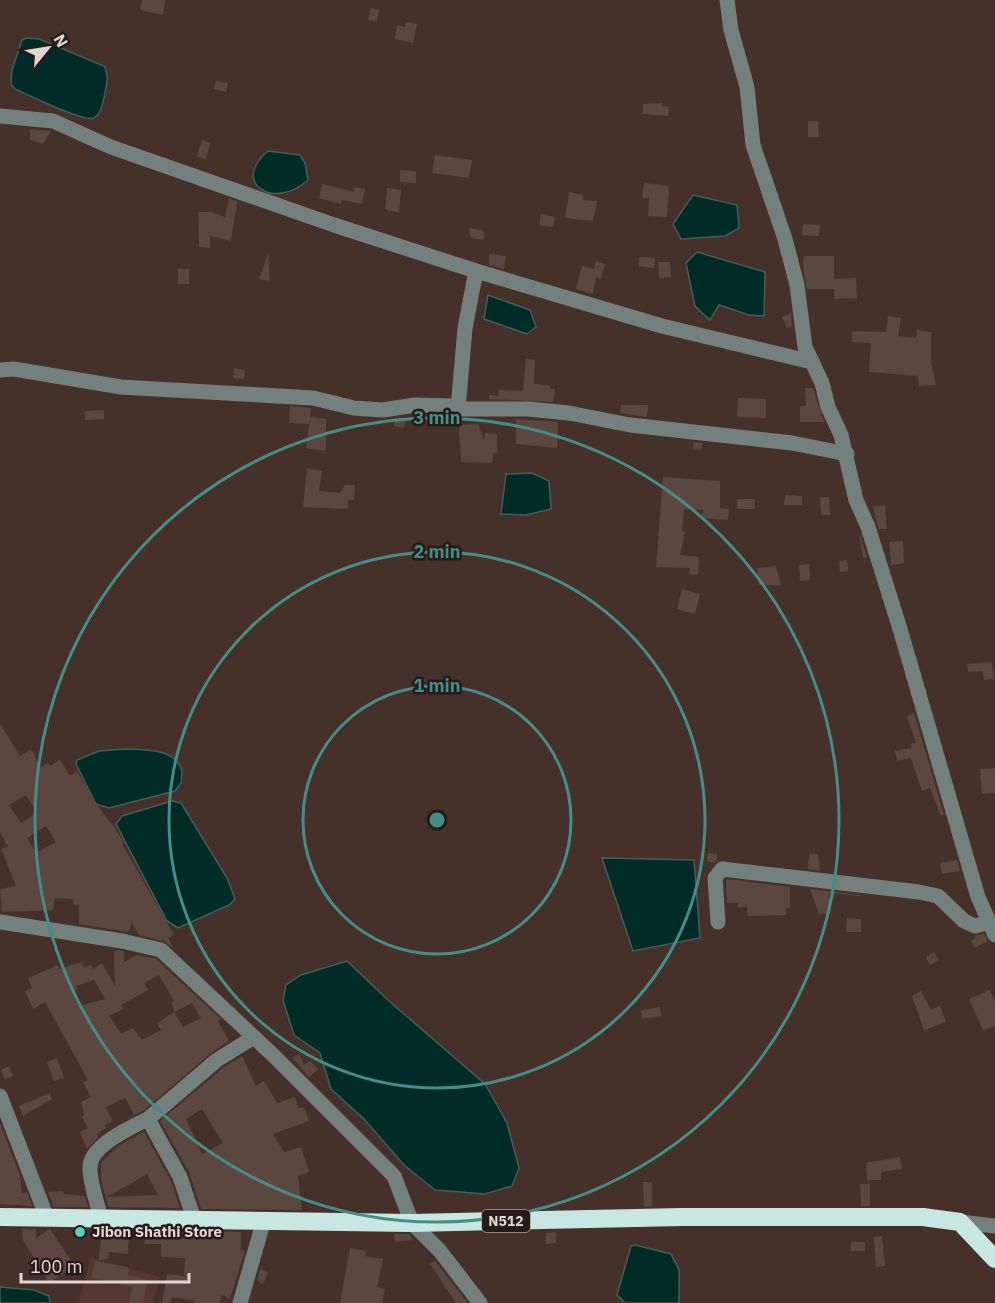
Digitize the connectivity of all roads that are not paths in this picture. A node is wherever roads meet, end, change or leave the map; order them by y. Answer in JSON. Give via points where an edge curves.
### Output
{"nodes":[{"id":1,"x":727,"y":0,"type":"edge"},
{"id":2,"x":0,"y":116,"type":"edge"},
{"id":3,"x":476,"y":271,"type":"junction"},
{"id":4,"x":812,"y":363,"type":"junction"},
{"id":5,"x":0,"y":370,"type":"edge"},
{"id":6,"x":458,"y":409,"type":"junction"},
{"id":7,"x":847,"y":454,"type":"junction"},
{"id":8,"x":0,"y":922,"type":"edge"},
{"id":9,"x":718,"y":922,"type":"dead end"},
{"id":10,"x":992,"y":928,"type":"edge"},
{"id":11,"x":254,"y":1037,"type":"junction"},
{"id":12,"x":0,"y":1095,"type":"edge"},
{"id":13,"x":148,"y":1119,"type":"junction"},
{"id":14,"x":0,"y":1217,"type":"edge"},
{"id":15,"x":47,"y":1218,"type":"junction"},
{"id":16,"x":101,"y":1218,"type":"junction"},
{"id":17,"x":194,"y":1220,"type":"junction"},
{"id":18,"x":264,"y":1220,"type":"junction"},
{"id":19,"x":960,"y":1222,"type":"junction"},
{"id":20,"x":412,"y":1223,"type":"junction"},
{"id":21,"x":995,"y":1226,"type":"edge"},
{"id":22,"x":995,"y":1259,"type":"edge"},
{"id":23,"x":240,"y":1303,"type":"edge"},
{"id":24,"x":480,"y":1303,"type":"edge"}],
"edges":[{"from":1,"to":4,"type":"street","via":[[747,87],[753,145],[785,239],[797,285],[805,348]]},
{"from":2,"to":3,"type":"street","via":[[53,121],[132,154]]},
{"from":3,"to":4,"type":"street","via":[[650,323]]},
{"from":3,"to":6,"type":"street","via":[[465,328]]},
{"from":4,"to":7,"type":"street"},
{"from":5,"to":6,"type":"street","via":[[121,387],[313,398],[354,408],[383,410],[415,405]]},
{"from":6,"to":7,"type":"street","via":[[569,412],[630,425],[792,443]]},
{"from":7,"to":10,"type":"street","via":[[856,500],[900,629],[964,851]]},
{"from":8,"to":11,"type":"street","via":[[161,950]]},
{"from":9,"to":10,"type":"street","via":[[715,878],[722,869],[938,896],[964,921],[975,927]]},
{"from":11,"to":13,"type":"street","via":[[216,1059]]},
{"from":11,"to":20,"type":"street","via":[[394,1176]]},
{"from":12,"to":15,"type":"street"},
{"from":13,"to":16,"type":"street","via":[[125,1130],[92,1156],[89,1166]]},
{"from":13,"to":17,"type":"street","via":[[180,1177]]},
{"from":14,"to":15,"type":"highway","number":"N512"},
{"from":15,"to":16,"type":"highway","number":"N512"},
{"from":16,"to":17,"type":"highway","number":"N512"},
{"from":17,"to":18,"type":"highway","number":"N512"},
{"from":18,"to":20,"type":"highway","number":"N512"},
{"from":18,"to":23,"type":"street"},
{"from":19,"to":20,"type":"highway","number":"N512","via":[[923,1217],[682,1216]]},
{"from":19,"to":21,"type":"street"},
{"from":19,"to":22,"type":"highway"},
{"from":20,"to":24,"type":"street","via":[[440,1251]]}]}
